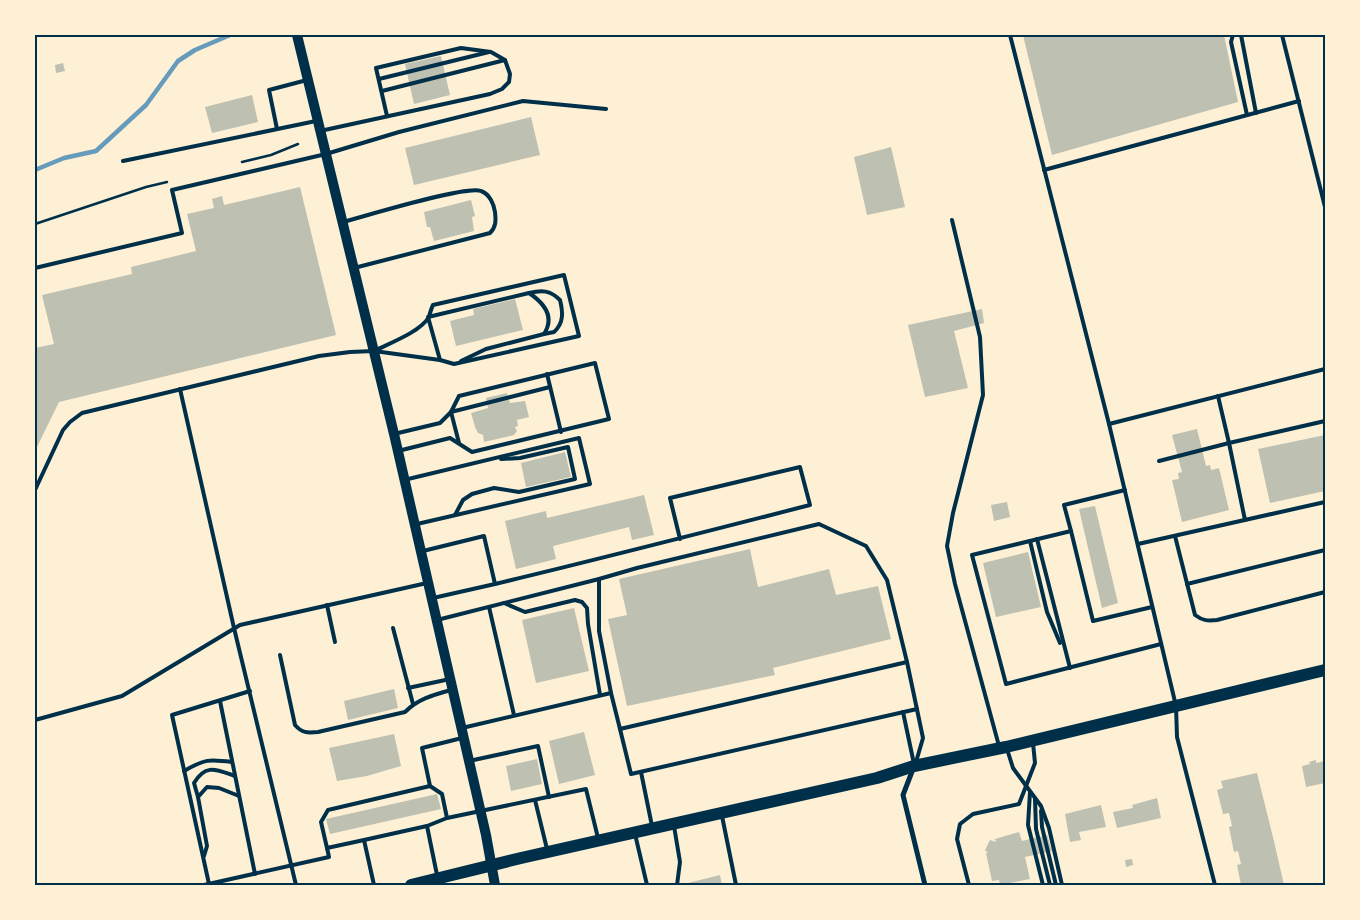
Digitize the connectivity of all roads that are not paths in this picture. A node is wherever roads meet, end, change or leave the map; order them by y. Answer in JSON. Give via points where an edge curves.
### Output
{"nodes":[{"id":1,"x":298,"y":35,"type":"edge"},
{"id":2,"x":1010,"y":35,"type":"edge"},
{"id":3,"x":1233,"y":35,"type":"edge"},
{"id":4,"x":1241,"y":35,"type":"edge"},
{"id":5,"x":1282,"y":35,"type":"edge"},
{"id":6,"x":491,"y":52,"type":"junction"},
{"id":7,"x":505,"y":60,"type":"junction"},
{"id":8,"x":379,"y":79,"type":"junction"},
{"id":9,"x":308,"y":80,"type":"junction"},
{"id":10,"x":382,"y":91,"type":"junction"},
{"id":11,"x":1299,"y":101,"type":"junction"},
{"id":12,"x":606,"y":109,"type":"dead end"},
{"id":13,"x":1256,"y":112,"type":"junction"},
{"id":14,"x":1248,"y":115,"type":"junction"},
{"id":15,"x":387,"y":116,"type":"junction"},
{"id":16,"x":319,"y":126,"type":"junction"},
{"id":17,"x":277,"y":130,"type":"junction"},
{"id":18,"x":326,"y":154,"type":"junction"},
{"id":19,"x":122,"y":161,"type":"dead end"},
{"id":20,"x":1044,"y":170,"type":"junction"},
{"id":21,"x":1325,"y":207,"type":"edge"},
{"id":22,"x":952,"y":220,"type":"dead end"},
{"id":23,"x":343,"y":222,"type":"junction"},
{"id":24,"x":35,"y":268,"type":"edge"},
{"id":25,"x":354,"y":268,"type":"junction"},
{"id":26,"x":529,"y":293,"type":"junction"},
{"id":27,"x":428,"y":317,"type":"junction"},
{"id":28,"x":544,"y":334,"type":"junction"},
{"id":29,"x":374,"y":351,"type":"junction"},
{"id":30,"x":440,"y":360,"type":"junction"},
{"id":31,"x":454,"y":364,"type":"junction"},
{"id":32,"x":1325,"y":369,"type":"edge"},
{"id":33,"x":547,"y":374,"type":"junction"},
{"id":34,"x":550,"y":387,"type":"junction"},
{"id":35,"x":180,"y":388,"type":"junction"},
{"id":36,"x":1218,"y":396,"type":"junction"},
{"id":37,"x":451,"y":412,"type":"junction"},
{"id":38,"x":1325,"y":421,"type":"edge"},
{"id":39,"x":1109,"y":424,"type":"junction"},
{"id":40,"x":561,"y":432,"type":"junction"},
{"id":41,"x":394,"y":434,"type":"junction"},
{"id":42,"x":459,"y":443,"type":"junction"},
{"id":43,"x":1229,"y":443,"type":"junction"},
{"id":44,"x":398,"y":451,"type":"junction"},
{"id":45,"x":490,"y":460,"type":"junction"},
{"id":46,"x":1159,"y":461,"type":"dead end"},
{"id":47,"x":404,"y":480,"type":"junction"},
{"id":48,"x":35,"y":490,"type":"edge"},
{"id":49,"x":1125,"y":490,"type":"junction"},
{"id":50,"x":1325,"y":502,"type":"edge"},
{"id":51,"x":455,"y":515,"type":"junction"},
{"id":52,"x":1245,"y":520,"type":"junction"},
{"id":53,"x":414,"y":524,"type":"junction"},
{"id":54,"x":1070,"y":531,"type":"junction"},
{"id":55,"x":1175,"y":536,"type":"junction"},
{"id":56,"x":680,"y":539,"type":"junction"},
{"id":57,"x":1037,"y":539,"type":"junction"},
{"id":58,"x":1030,"y":541,"type":"junction"},
{"id":59,"x":1138,"y":544,"type":"junction"},
{"id":60,"x":1325,"y":550,"type":"edge"},
{"id":61,"x":421,"y":551,"type":"junction"},
{"id":62,"x":599,"y":579,"type":"junction"},
{"id":63,"x":428,"y":583,"type":"junction"},
{"id":64,"x":495,"y":584,"type":"junction"},
{"id":65,"x":1187,"y":584,"type":"junction"},
{"id":66,"x":1325,"y":592,"type":"edge"},
{"id":67,"x":432,"y":598,"type":"junction"},
{"id":68,"x":504,"y":603,"type":"junction"},
{"id":69,"x":327,"y":605,"type":"junction"},
{"id":70,"x":489,"y":607,"type":"junction"},
{"id":71,"x":1152,"y":607,"type":"junction"},
{"id":72,"x":437,"y":620,"type":"junction"},
{"id":73,"x":234,"y":628,"type":"junction"},
{"id":74,"x":394,"y":628,"type":"dead end"},
{"id":75,"x":335,"y":642,"type":"dead end"},
{"id":76,"x":1161,"y":644,"type":"junction"},
{"id":77,"x":1065,"y":654,"type":"junction"},
{"id":78,"x":280,"y":655,"type":"dead end"},
{"id":79,"x":907,"y":662,"type":"junction"},
{"id":80,"x":1070,"y":668,"type":"junction"},
{"id":81,"x":1325,"y":670,"type":"edge"},
{"id":82,"x":452,"y":684,"type":"junction"},
{"id":83,"x":408,"y":688,"type":"junction"},
{"id":84,"x":250,"y":691,"type":"junction"},
{"id":85,"x":611,"y":693,"type":"junction"},
{"id":86,"x":600,"y":695,"type":"junction"},
{"id":87,"x":220,"y":701,"type":"junction"},
{"id":88,"x":413,"y":704,"type":"junction"},
{"id":89,"x":1176,"y":706,"type":"junction"},
{"id":90,"x":917,"y":709,"type":"junction"},
{"id":91,"x":903,"y":712,"type":"junction"},
{"id":92,"x":514,"y":715,"type":"junction"},
{"id":93,"x":35,"y":720,"type":"edge"},
{"id":94,"x":620,"y":729,"type":"junction"},
{"id":95,"x":463,"y":733,"type":"junction"},
{"id":96,"x":1033,"y":741,"type":"junction"},
{"id":97,"x":1003,"y":748,"type":"junction"},
{"id":98,"x":232,"y":762,"type":"junction"},
{"id":99,"x":469,"y":762,"type":"junction"},
{"id":100,"x":914,"y":766,"type":"junction"},
{"id":101,"x":184,"y":771,"type":"junction"},
{"id":102,"x":641,"y":772,"type":"junction"},
{"id":103,"x":235,"y":776,"type":"junction"},
{"id":104,"x":430,"y":786,"type":"junction"},
{"id":105,"x":1026,"y":787,"type":"junction"},
{"id":106,"x":1030,"y":792,"type":"junction"},
{"id":107,"x":239,"y":796,"type":"junction"},
{"id":108,"x":198,"y":797,"type":"junction"},
{"id":109,"x":549,"y":797,"type":"junction"},
{"id":110,"x":1035,"y":799,"type":"junction"},
{"id":111,"x":536,"y":800,"type":"junction"},
{"id":112,"x":1041,"y":806,"type":"junction"},
{"id":113,"x":480,"y":811,"type":"junction"},
{"id":114,"x":721,"y":813,"type":"junction"},
{"id":115,"x":447,"y":818,"type":"junction"},
{"id":116,"x":674,"y":824,"type":"junction"},
{"id":117,"x":427,"y":826,"type":"junction"},
{"id":118,"x":653,"y":828,"type":"junction"},
{"id":119,"x":634,"y":833,"type":"junction"},
{"id":120,"x":364,"y":840,"type":"junction"},
{"id":121,"x":598,"y":841,"type":"junction"},
{"id":122,"x":327,"y":848,"type":"junction"},
{"id":123,"x":548,"y":852,"type":"junction"},
{"id":124,"x":203,"y":858,"type":"junction"},
{"id":125,"x":292,"y":865,"type":"junction"},
{"id":126,"x":492,"y":865,"type":"junction"},
{"id":127,"x":255,"y":874,"type":"junction"},
{"id":128,"x":438,"y":878,"type":"junction"},
{"id":129,"x":209,"y":884,"type":"junction"},
{"id":130,"x":416,"y":884,"type":"edge"},
{"id":131,"x":204,"y":885,"type":"edge"},
{"id":132,"x":296,"y":885,"type":"edge"},
{"id":133,"x":374,"y":885,"type":"edge"},
{"id":134,"x":496,"y":885,"type":"edge"},
{"id":135,"x":647,"y":885,"type":"edge"},
{"id":136,"x":676,"y":885,"type":"edge"},
{"id":137,"x":736,"y":885,"type":"edge"},
{"id":138,"x":925,"y":885,"type":"edge"},
{"id":139,"x":969,"y":885,"type":"edge"},
{"id":140,"x":1043,"y":885,"type":"edge"},
{"id":141,"x":1050,"y":885,"type":"edge"},
{"id":142,"x":1056,"y":885,"type":"edge"},
{"id":143,"x":1062,"y":885,"type":"edge"},
{"id":144,"x":1215,"y":885,"type":"edge"}],
"edges":[{"from":1,"to":9,"type":"main road"},
{"from":2,"to":20,"type":"lane"},
{"from":3,"to":14,"type":"lane","via":[[1230,42]]},
{"from":4,"to":13,"type":"lane"},
{"from":5,"to":11,"type":"lane"},
{"from":6,"to":7,"type":"lane"},
{"from":6,"to":8,"type":"lane"},
{"from":6,"to":8,"type":"lane","via":[[461,48],[376,68]]},
{"from":7,"to":10,"type":"lane"},
{"from":7,"to":15,"type":"lane","via":[[510,74],[509,82],[502,89]]},
{"from":8,"to":10,"type":"lane"},
{"from":9,"to":16,"type":"main road"},
{"from":9,"to":17,"type":"lane","via":[[269,90]]},
{"from":10,"to":15,"type":"lane"},
{"from":11,"to":13,"type":"lane"},
{"from":11,"to":21,"type":"lane"},
{"from":12,"to":18,"type":"lane","via":[[523,101]]},
{"from":13,"to":14,"type":"lane"},
{"from":14,"to":20,"type":"lane"},
{"from":15,"to":16,"type":"lane"},
{"from":16,"to":17,"type":"lane"},
{"from":16,"to":18,"type":"main road"},
{"from":17,"to":19,"type":"lane"},
{"from":18,"to":23,"type":"main road"},
{"from":18,"to":24,"type":"lane","via":[[172,190],[182,233]]},
{"from":20,"to":39,"type":"lane"},
{"from":22,"to":97,"type":"lane","via":[[980,337],[983,395],[947,546],[954,584]]},
{"from":23,"to":25,"type":"main road"},
{"from":23,"to":25,"type":"lane","via":[[472,190],[483,191],[494,208],[496,222],[490,233]]},
{"from":25,"to":29,"type":"main road"},
{"from":26,"to":27,"type":"lane"},
{"from":26,"to":28,"type":"lane","via":[[537,298],[548,315],[548,328]]},
{"from":26,"to":28,"type":"lane","via":[[548,291],[560,300],[561,323],[554,332]]},
{"from":27,"to":29,"type":"lane","via":[[398,340]]},
{"from":27,"to":30,"type":"lane"},
{"from":27,"to":31,"type":"lane","via":[[433,305],[564,275],[579,336]]},
{"from":28,"to":31,"type":"lane","via":[[486,349]]},
{"from":29,"to":30,"type":"lane"},
{"from":29,"to":35,"type":"lane","via":[[319,356]]},
{"from":29,"to":41,"type":"main road"},
{"from":30,"to":31,"type":"lane"},
{"from":32,"to":36,"type":"lane"},
{"from":33,"to":34,"type":"lane"},
{"from":33,"to":37,"type":"lane","via":[[459,396]]},
{"from":33,"to":40,"type":"lane","via":[[595,363],[609,419]]},
{"from":34,"to":37,"type":"lane"},
{"from":34,"to":40,"type":"lane"},
{"from":35,"to":48,"type":"lane","via":[[79,414],[63,430]]},
{"from":35,"to":73,"type":"lane"},
{"from":36,"to":39,"type":"lane"},
{"from":36,"to":43,"type":"lane"},
{"from":37,"to":41,"type":"lane","via":[[440,423]]},
{"from":37,"to":42,"type":"lane"},
{"from":38,"to":43,"type":"lane"},
{"from":39,"to":49,"type":"lane"},
{"from":40,"to":42,"type":"lane","via":[[472,452]]},
{"from":41,"to":44,"type":"main road"},
{"from":42,"to":44,"type":"lane","via":[[450,438]]},
{"from":43,"to":46,"type":"lane"},
{"from":43,"to":52,"type":"lane"},
{"from":44,"to":47,"type":"main road"},
{"from":45,"to":47,"type":"lane"},
{"from":45,"to":51,"type":"lane","via":[[520,458],[568,447],[575,479],[519,492],[494,488],[472,494],[463,500]]},
{"from":45,"to":51,"type":"lane","via":[[578,438],[590,484]]},
{"from":47,"to":53,"type":"main road"},
{"from":49,"to":54,"type":"lane","via":[[1064,505]]},
{"from":49,"to":59,"type":"lane"},
{"from":50,"to":52,"type":"lane"},
{"from":51,"to":53,"type":"lane"},
{"from":52,"to":55,"type":"lane"},
{"from":53,"to":61,"type":"main road"},
{"from":54,"to":57,"type":"lane"},
{"from":54,"to":71,"type":"lane","via":[[1093,621]]},
{"from":55,"to":59,"type":"lane"},
{"from":55,"to":65,"type":"lane"},
{"from":56,"to":56,"type":"lane","via":[[810,505],[800,467],[670,498]]},
{"from":56,"to":64,"type":"lane"},
{"from":57,"to":58,"type":"lane"},
{"from":57,"to":77,"type":"lane"},
{"from":58,"to":77,"type":"lane","via":[[1048,612]]},
{"from":58,"to":80,"type":"lane","via":[[972,555],[1006,684]]},
{"from":59,"to":71,"type":"lane"},
{"from":60,"to":65,"type":"lane"},
{"from":61,"to":63,"type":"main road"},
{"from":61,"to":64,"type":"lane","via":[[484,536]]},
{"from":62,"to":68,"type":"lane"},
{"from":62,"to":79,"type":"lane","via":[[819,524],[866,546],[887,580]]},
{"from":62,"to":85,"type":"lane","via":[[599,631]]},
{"from":63,"to":67,"type":"main road"},
{"from":63,"to":69,"type":"lane"},
{"from":64,"to":67,"type":"lane"},
{"from":65,"to":66,"type":"lane","via":[[1195,615],[1208,621]]},
{"from":67,"to":72,"type":"main road"},
{"from":68,"to":70,"type":"lane"},
{"from":68,"to":86,"type":"lane","via":[[525,612],[574,600],[582,602],[587,608]]},
{"from":69,"to":73,"type":"lane"},
{"from":69,"to":75,"type":"lane"},
{"from":70,"to":72,"type":"lane"},
{"from":70,"to":92,"type":"lane"},
{"from":71,"to":76,"type":"lane"},
{"from":72,"to":82,"type":"main road"},
{"from":73,"to":84,"type":"lane"},
{"from":73,"to":93,"type":"lane","via":[[122,696]]},
{"from":74,"to":83,"type":"lane"},
{"from":76,"to":80,"type":"lane"},
{"from":76,"to":89,"type":"lane"},
{"from":77,"to":80,"type":"lane"},
{"from":78,"to":88,"type":"lane","via":[[295,725],[301,732],[318,732],[405,712]]},
{"from":79,"to":90,"type":"lane"},
{"from":79,"to":94,"type":"lane"},
{"from":81,"to":89,"type":"main road"},
{"from":82,"to":83,"type":"lane"},
{"from":82,"to":88,"type":"lane"},
{"from":82,"to":95,"type":"main road"},
{"from":83,"to":88,"type":"lane"},
{"from":84,"to":87,"type":"lane"},
{"from":84,"to":125,"type":"lane"},
{"from":85,"to":86,"type":"lane"},
{"from":85,"to":94,"type":"lane"},
{"from":86,"to":92,"type":"lane"},
{"from":87,"to":98,"type":"lane"},
{"from":87,"to":101,"type":"lane","via":[[172,714]]},
{"from":89,"to":96,"type":"main road"},
{"from":89,"to":144,"type":"lane","via":[[1177,737]]},
{"from":90,"to":91,"type":"lane"},
{"from":90,"to":100,"type":"lane","via":[[924,738]]},
{"from":91,"to":100,"type":"lane"},
{"from":91,"to":102,"type":"lane"},
{"from":92,"to":95,"type":"lane"},
{"from":94,"to":102,"type":"lane","via":[[631,774]]},
{"from":95,"to":99,"type":"main road"},
{"from":95,"to":104,"type":"lane","via":[[422,748]]},
{"from":96,"to":97,"type":"main road"},
{"from":96,"to":105,"type":"lane","via":[[1035,763]]},
{"from":97,"to":100,"type":"main road"},
{"from":97,"to":105,"type":"lane"},
{"from":98,"to":101,"type":"lane","via":[[210,760]]},
{"from":98,"to":103,"type":"lane"},
{"from":99,"to":109,"type":"lane","via":[[538,746]]},
{"from":99,"to":113,"type":"main road"},
{"from":100,"to":114,"type":"main road","via":[[877,778]]},
{"from":100,"to":138,"type":"street","via":[[903,795]]},
{"from":101,"to":124,"type":"lane"},
{"from":102,"to":118,"type":"lane"},
{"from":103,"to":107,"type":"lane"},
{"from":103,"to":108,"type":"lane","via":[[213,768],[200,773],[194,782]]},
{"from":104,"to":115,"type":"lane","via":[[442,794]]},
{"from":104,"to":122,"type":"lane","via":[[328,810],[322,822]]},
{"from":105,"to":106,"type":"lane"},
{"from":105,"to":139,"type":"lane","via":[[1019,804],[973,814],[960,824],[957,839]]},
{"from":106,"to":110,"type":"lane"},
{"from":106,"to":140,"type":"lane","via":[[1028,825]]},
{"from":107,"to":108,"type":"lane","via":[[207,787]]},
{"from":107,"to":127,"type":"lane"},
{"from":108,"to":124,"type":"lane","via":[[207,846]]},
{"from":109,"to":111,"type":"lane"},
{"from":109,"to":121,"type":"lane","via":[[586,789]]},
{"from":110,"to":112,"type":"lane"},
{"from":110,"to":141,"type":"lane","via":[[1036,828]]},
{"from":111,"to":113,"type":"lane"},
{"from":111,"to":123,"type":"lane"},
{"from":112,"to":142,"type":"lane","via":[[1042,828]]},
{"from":112,"to":143,"type":"lane"},
{"from":113,"to":115,"type":"lane"},
{"from":113,"to":126,"type":"main road"},
{"from":114,"to":116,"type":"main road"},
{"from":114,"to":137,"type":"lane"},
{"from":115,"to":117,"type":"lane"},
{"from":116,"to":118,"type":"main road"},
{"from":116,"to":136,"type":"lane","via":[[680,862]]},
{"from":117,"to":120,"type":"lane"},
{"from":117,"to":128,"type":"lane"},
{"from":118,"to":119,"type":"main road"},
{"from":119,"to":121,"type":"main road"},
{"from":119,"to":135,"type":"lane"},
{"from":120,"to":122,"type":"lane"},
{"from":120,"to":133,"type":"lane"},
{"from":121,"to":123,"type":"main road"},
{"from":122,"to":125,"type":"lane","via":[[329,858]]},
{"from":123,"to":126,"type":"main road"},
{"from":124,"to":129,"type":"lane"},
{"from":125,"to":127,"type":"lane"},
{"from":125,"to":132,"type":"lane"},
{"from":126,"to":128,"type":"main road"},
{"from":126,"to":134,"type":"main road"},
{"from":127,"to":129,"type":"lane"},
{"from":128,"to":130,"type":"main road"},
{"from":129,"to":131,"type":"lane"}]}
